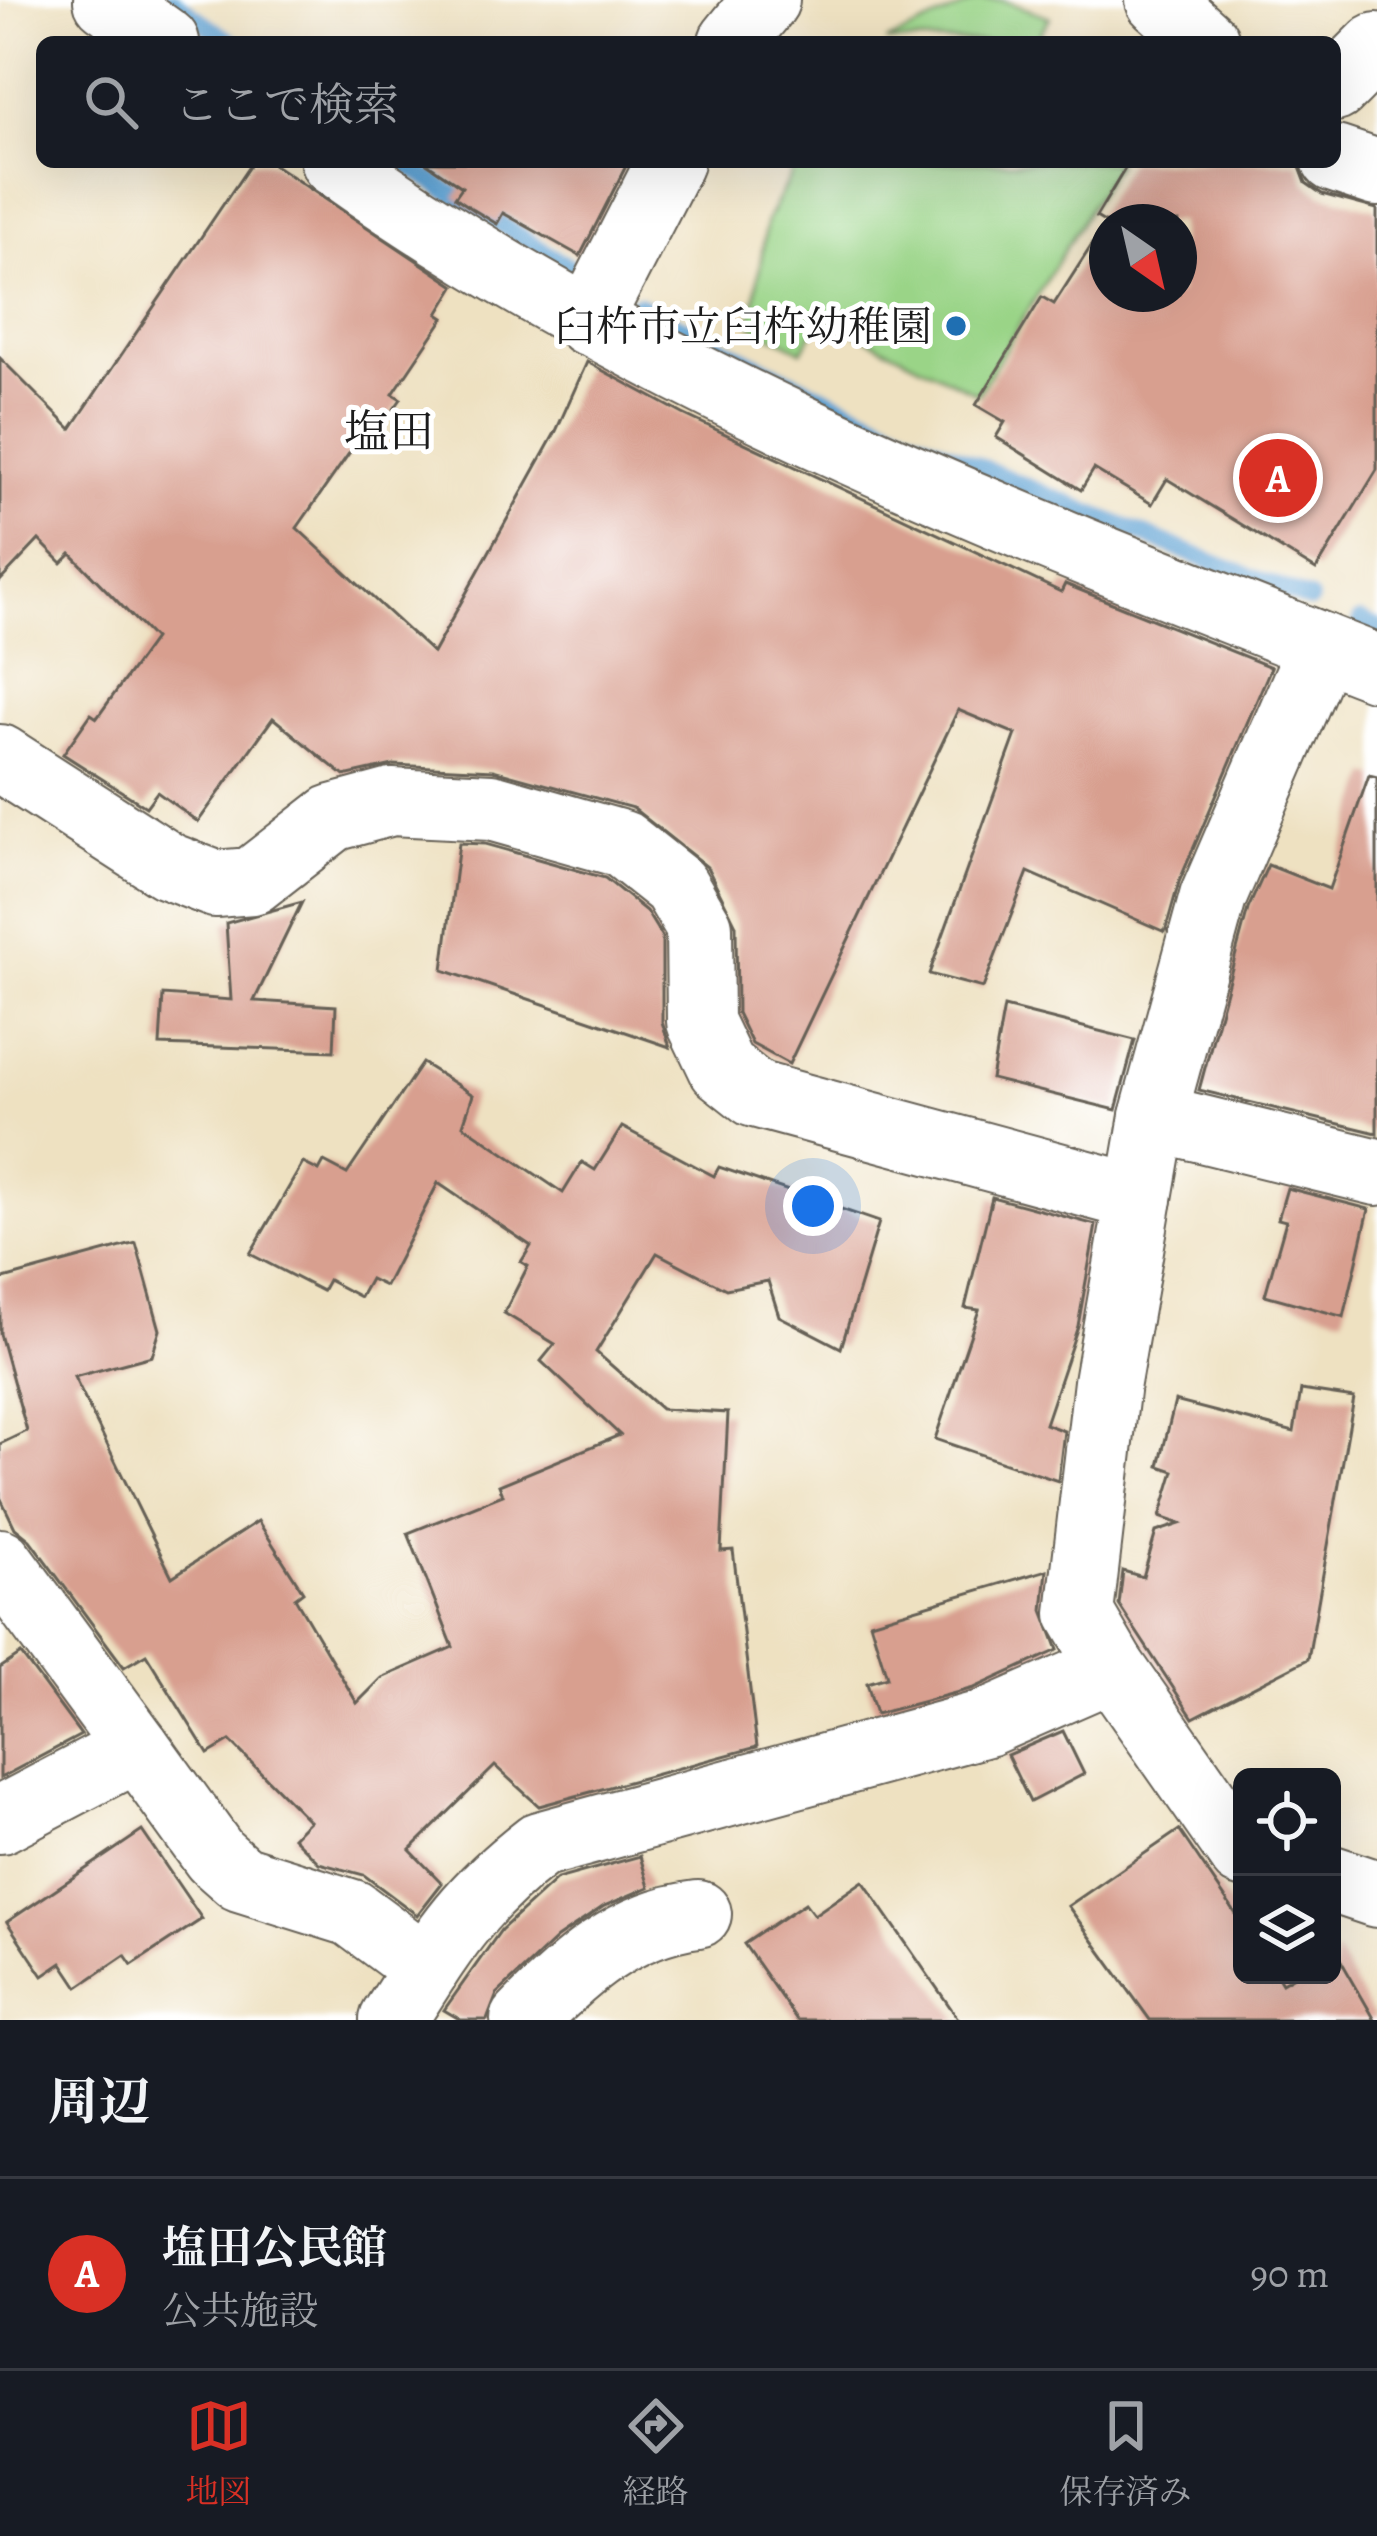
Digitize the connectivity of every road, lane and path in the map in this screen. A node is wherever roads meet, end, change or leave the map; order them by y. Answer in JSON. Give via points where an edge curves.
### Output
{"nodes":[{"id":1,"x":106,"y":0,"type":"edge"},
{"id":2,"x":766,"y":0,"type":"edge"},
{"id":3,"x":1159,"y":0,"type":"edge"},
{"id":4,"x":157,"y":36,"type":"edge"},
{"id":5,"x":737,"y":36,"type":"edge"},
{"id":6,"x":1199,"y":36,"type":"edge"},
{"id":7,"x":1377,"y":46,"type":"edge"},
{"id":8,"x":1341,"y":82,"type":"edge"},
{"id":9,"x":1341,"y":161,"type":"edge"},
{"id":10,"x":344,"y":168,"type":"edge"},
{"id":11,"x":667,"y":168,"type":"edge"},
{"id":12,"x":1377,"y":172,"type":"edge"},
{"id":13,"x":588,"y":322,"type":"junction"},
{"id":14,"x":1349,"y":657,"type":"edge"},
{"id":15,"x":0,"y":758,"type":"edge"},
{"id":16,"x":1153,"y":1117,"type":"junction"},
{"id":17,"x":1377,"y":1172,"type":"edge"},
{"id":18,"x":1139,"y":1198,"type":"junction"},
{"id":19,"x":0,"y":1562,"type":"edge"},
{"id":20,"x":1112,"y":1668,"type":"junction"},
{"id":21,"x":137,"y":1748,"type":"junction"},
{"id":22,"x":0,"y":1820,"type":"edge"},
{"id":23,"x":1233,"y":1841,"type":"edge"},
{"id":24,"x":1341,"y":1882,"type":"edge"},
{"id":25,"x":1377,"y":1894,"type":"edge"},
{"id":26,"x":698,"y":1914,"type":"dead end"},
{"id":27,"x":410,"y":1994,"type":"edge"},
{"id":28,"x":525,"y":2020,"type":"edge"}],
"edges":[{"from":1,"to":4,"type":"street"},
{"from":2,"to":5,"type":"street"},
{"from":3,"to":6,"type":"street"},
{"from":7,"to":8,"type":"street"},
{"from":9,"to":12,"type":"street"},
{"from":10,"to":13,"type":"street"},
{"from":11,"to":13,"type":"street"},
{"from":13,"to":14,"type":"street","via":[[993,512]]},
{"from":14,"to":16,"type":"street","via":[[1213,897]]},
{"from":15,"to":18,"type":"street","via":[[168,866],[215,884],[252,881],[333,818],[392,802],[491,807],[622,844],[675,886],[699,927],[700,1022],[722,1068],[755,1094]]},
{"from":16,"to":17,"type":"street"},
{"from":16,"to":18,"type":"street"},
{"from":18,"to":20,"type":"street","via":[[1080,1613]]},
{"from":19,"to":21,"type":"street"},
{"from":20,"to":23,"type":"street"},
{"from":20,"to":27,"type":"street","via":[[986,1723],[539,1845],[483,1888]]},
{"from":21,"to":22,"type":"street"},
{"from":21,"to":27,"type":"street","via":[[215,1856],[240,1878],[352,1913]]},
{"from":24,"to":25,"type":"street"},
{"from":26,"to":28,"type":"street","via":[[629,1933],[576,1967]]}]}
